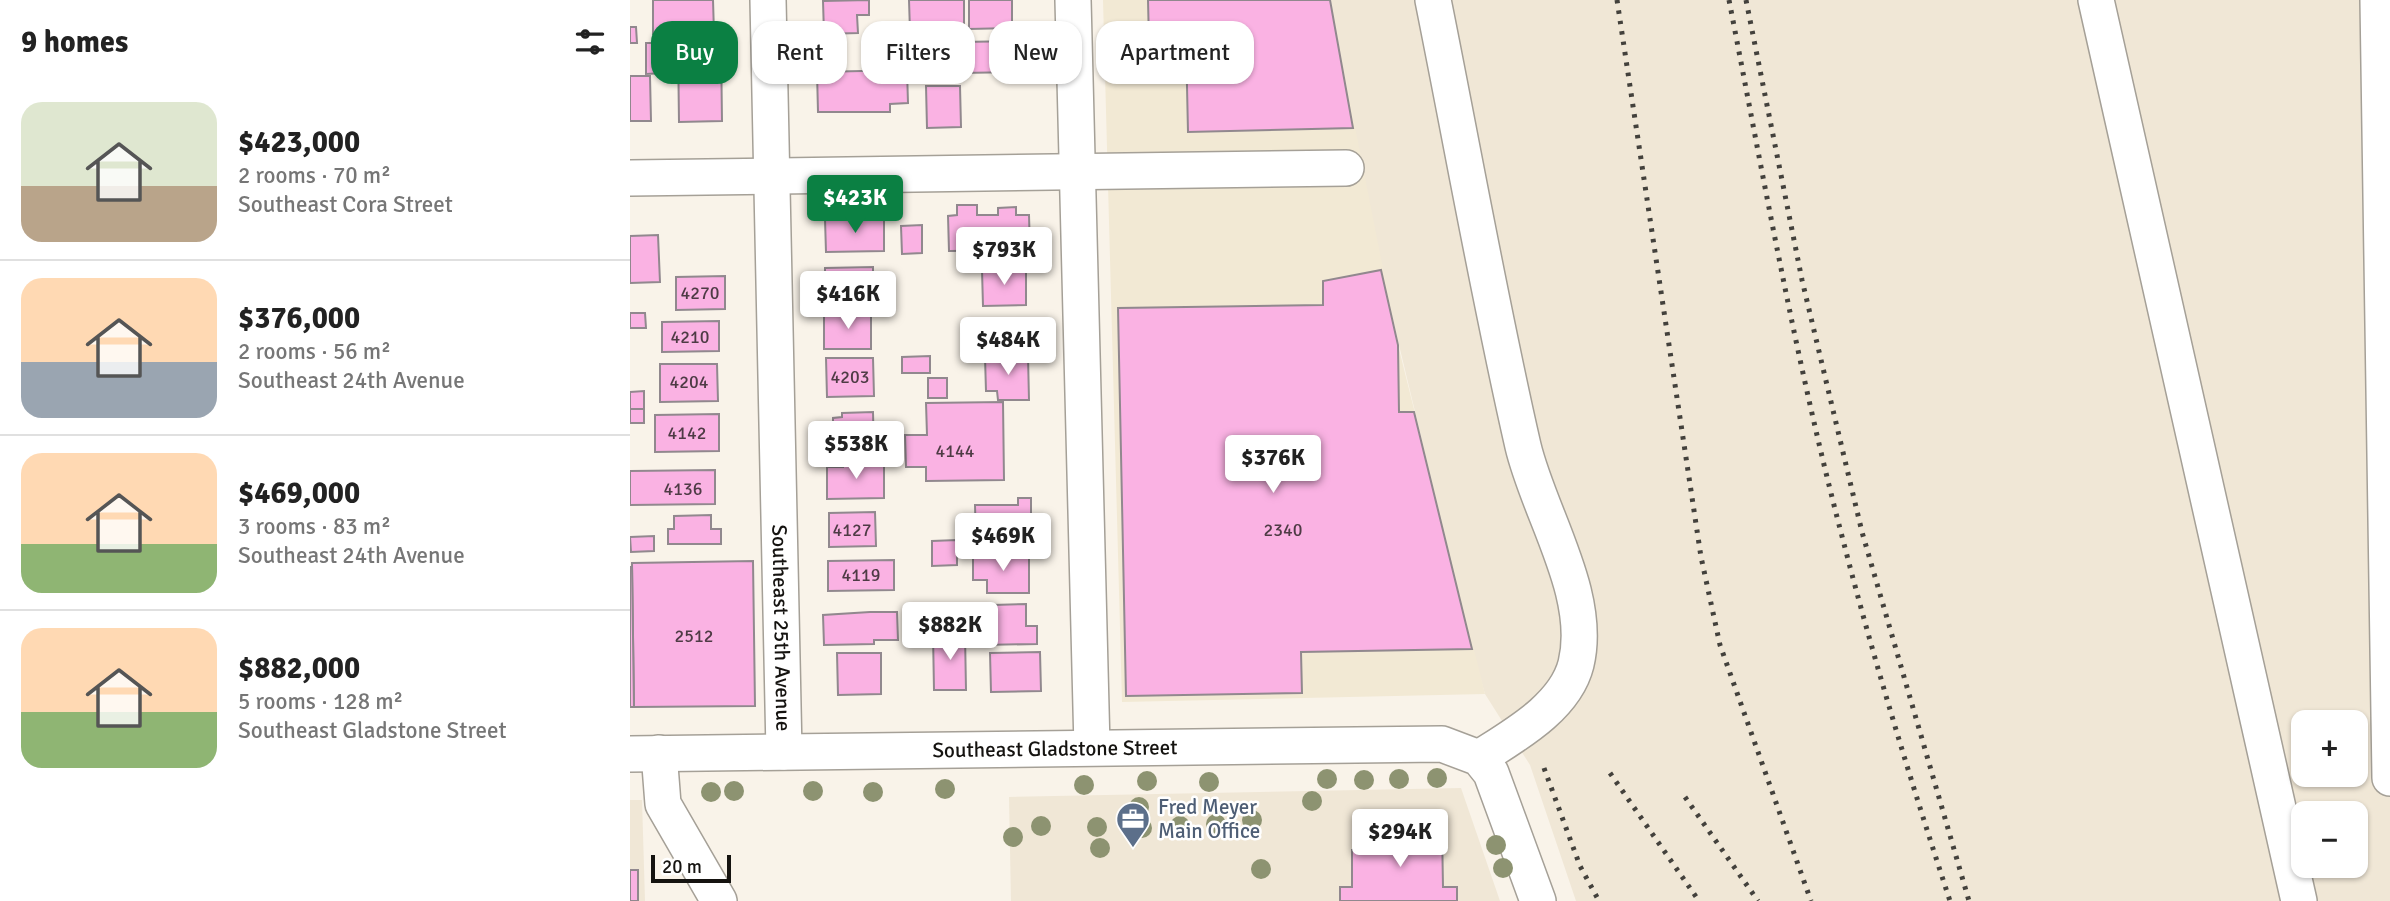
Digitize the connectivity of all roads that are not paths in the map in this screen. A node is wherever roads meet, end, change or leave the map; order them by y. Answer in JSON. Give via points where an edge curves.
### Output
{"nodes":[{"id":1,"x":768,"y":0,"type":"edge"},
{"id":2,"x":1073,"y":0,"type":"edge"},
{"id":3,"x":1433,"y":0,"type":"edge"},
{"id":4,"x":2096,"y":0,"type":"edge"},
{"id":5,"x":2378,"y":0,"type":"edge"},
{"id":6,"x":1346,"y":168,"type":"dead end"},
{"id":7,"x":1077,"y":172,"type":"junction"},
{"id":8,"x":772,"y":175,"type":"junction"},
{"id":9,"x":630,"y":178,"type":"edge"},
{"id":10,"x":1092,"y":747,"type":"junction"},
{"id":11,"x":784,"y":752,"type":"junction"},
{"id":12,"x":645,"y":754,"type":"edge"},
{"id":13,"x":1479,"y":758,"type":"junction"},
{"id":14,"x":2390,"y":778,"type":"edge"},
{"id":15,"x":719,"y":901,"type":"edge"},
{"id":16,"x":1538,"y":901,"type":"edge"},
{"id":17,"x":2299,"y":901,"type":"edge"}],
"edges":[{"from":1,"to":8,"type":"street","name":"Southeast 25th Avenue"},
{"from":2,"to":7,"type":"street"},
{"from":3,"to":13,"type":"street","via":[[1524,449],[1578,608],[1580,642],[1575,668],[1556,700]]},
{"from":4,"to":17,"type":"street"},
{"from":5,"to":14,"type":"street"},
{"from":6,"to":7,"type":"street"},
{"from":7,"to":8,"type":"street"},
{"from":7,"to":10,"type":"street"},
{"from":8,"to":9,"type":"street"},
{"from":8,"to":11,"type":"street","name":"Southeast 25th Avenue"},
{"from":10,"to":11,"type":"street","name":"Southeast Gladstone Street"},
{"from":10,"to":13,"type":"street","name":"Southeast Gladstone Street","via":[[1394,742],[1442,744]]},
{"from":11,"to":12,"type":"street","name":"Southeast Gladstone Street"},
{"from":12,"to":15,"type":"street","via":[[663,804]]},
{"from":13,"to":16,"type":"street","via":[[1497,783]]}]}
